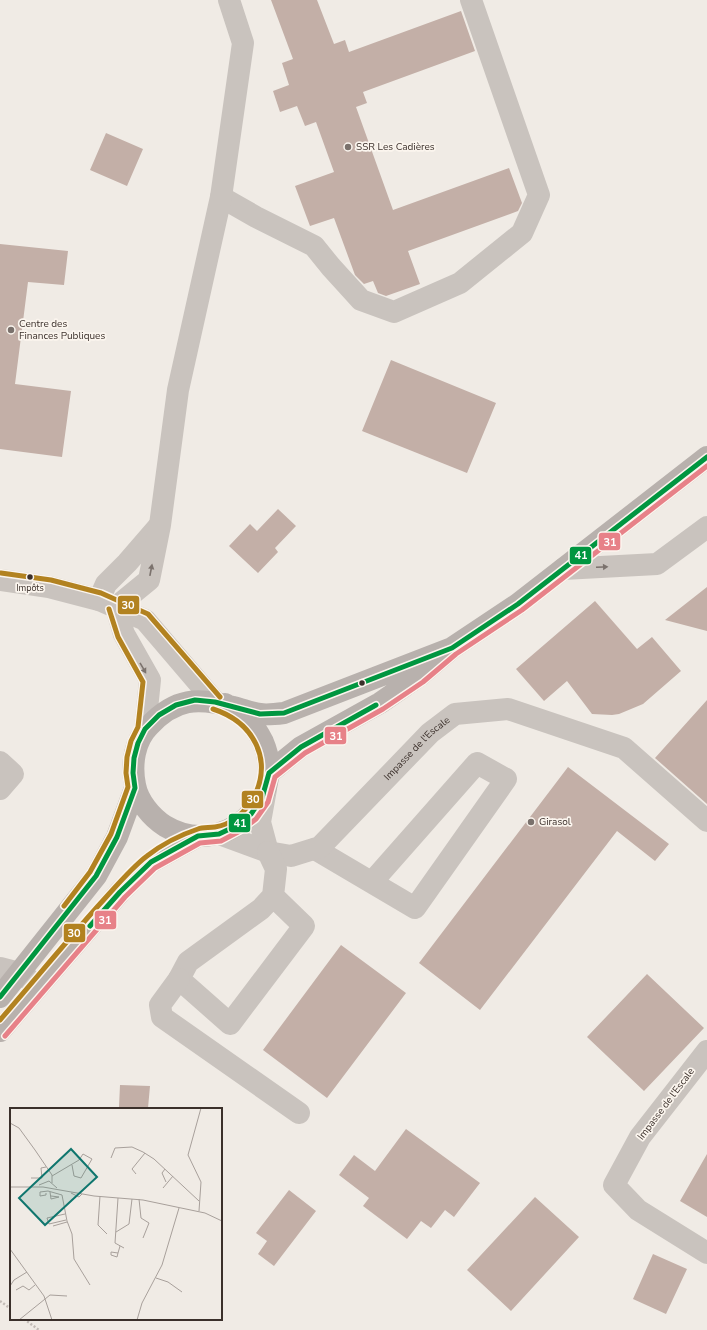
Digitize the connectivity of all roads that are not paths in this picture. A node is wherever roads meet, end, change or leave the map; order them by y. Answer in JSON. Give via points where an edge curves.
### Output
{"nodes":[{"id":1,"x":229,"y":0,"type":"edge"},
{"id":2,"x":471,"y":0,"type":"edge"},
{"id":3,"x":221,"y":197,"type":"junction"},
{"id":4,"x":707,"y":457,"type":"edge"},
{"id":5,"x":707,"y":527,"type":"edge"},
{"id":6,"x":563,"y":569,"type":"junction"},
{"id":7,"x":0,"y":580,"type":"edge"},
{"id":8,"x":108,"y":603,"type":"junction"},
{"id":9,"x":452,"y":648,"type":"junction"},
{"id":10,"x":220,"y":703,"type":"junction"},
{"id":11,"x":145,"y":729,"type":"junction"},
{"id":12,"x":0,"y":762,"type":"edge"},
{"id":13,"x":268,"y":776,"type":"junction"},
{"id":14,"x":136,"y":788,"type":"junction"},
{"id":15,"x":0,"y":789,"type":"edge"},
{"id":16,"x":707,"y":821,"type":"edge"},
{"id":17,"x":209,"y":835,"type":"junction"},
{"id":18,"x":315,"y":849,"type":"junction"},
{"id":19,"x":268,"y":852,"type":"junction"},
{"id":20,"x":372,"y":882,"type":"junction"},
{"id":21,"x":273,"y":896,"type":"junction"},
{"id":22,"x":10,"y":970,"type":"edge"},
{"id":23,"x":179,"y":979,"type":"junction"},
{"id":24,"x":39,"y":986,"type":"junction"},
{"id":25,"x":0,"y":997,"type":"edge"},
{"id":26,"x":0,"y":1031,"type":"edge"},
{"id":27,"x":707,"y":1051,"type":"edge"},
{"id":28,"x":299,"y":1113,"type":"dead end"},
{"id":29,"x":707,"y":1253,"type":"edge"}],
"edges":[{"from":1,"to":3,"type":"street","via":[[243,43]]},
{"from":2,"to":3,"type":"street","via":[[539,195],[522,233],[460,283],[394,312],[361,300],[314,246]]},
{"from":3,"to":8,"type":"street","via":[[178,390],[160,525],[149,580]]},
{"from":4,"to":6,"type":"main road"},
{"from":6,"to":5,"type":"street","one_way":true,"via":[[657,564]]},
{"from":6,"to":9,"type":"main road","via":[[518,604]]},
{"from":7,"to":8,"type":"street","via":[[49,587]]},
{"from":8,"to":10,"type":"street","via":[[145,620]]},
{"from":8,"to":11,"type":"street","one_way":true,"via":[[150,680]]},
{"from":9,"to":10,"type":"main road","via":[[284,713],[260,714]]},
{"from":9,"to":13,"type":"main road","via":[[419,676],[380,703],[301,747]]},
{"from":10,"to":11,"type":"main road","via":[[195,700],[176,705],[159,715]]},
{"from":10,"to":13,"type":"main road","via":[[244,715],[258,732],[267,751]]},
{"from":11,"to":14,"type":"main road","via":[[134,758]]},
{"from":12,"to":15,"type":"street","via":[[13,774]]},
{"from":13,"to":17,"type":"main road","via":[[262,798],[251,814],[236,826]]},
{"from":13,"to":19,"type":"street","via":[[260,822]]},
{"from":14,"to":17,"type":"main road","via":[[149,812],[171,830],[184,834]]},
{"from":14,"to":22,"type":"main road","via":[[117,838],[96,876]]},
{"from":16,"to":18,"type":"street","name":"Impasse de l'Escale","via":[[624,748],[508,709],[455,714],[430,733],[320,847]]},
{"from":17,"to":19,"type":"street","name":"Impasse de l'Escale"},
{"from":17,"to":24,"type":"main road","via":[[152,862],[120,892]]},
{"from":18,"to":19,"type":"street","name":"Impasse de l'Escale","via":[[291,856]]},
{"from":18,"to":20,"type":"street"},
{"from":19,"to":21,"type":"street","via":[[276,869]]},
{"from":20,"to":20,"type":"street","via":[[415,908],[506,779],[477,763]]},
{"from":21,"to":23,"type":"street","via":[[261,909],[188,962]]},
{"from":21,"to":23,"type":"street","via":[[304,926],[230,1024]]},
{"from":22,"to":24,"type":"street"},
{"from":22,"to":25,"type":"main road"},
{"from":23,"to":28,"type":"street","via":[[160,1005],[162,1017]]},
{"from":24,"to":26,"type":"main road"},
{"from":27,"to":29,"type":"street","name":"Impasse de l'Escale","via":[[640,1137],[614,1185],[638,1210]]}]}
